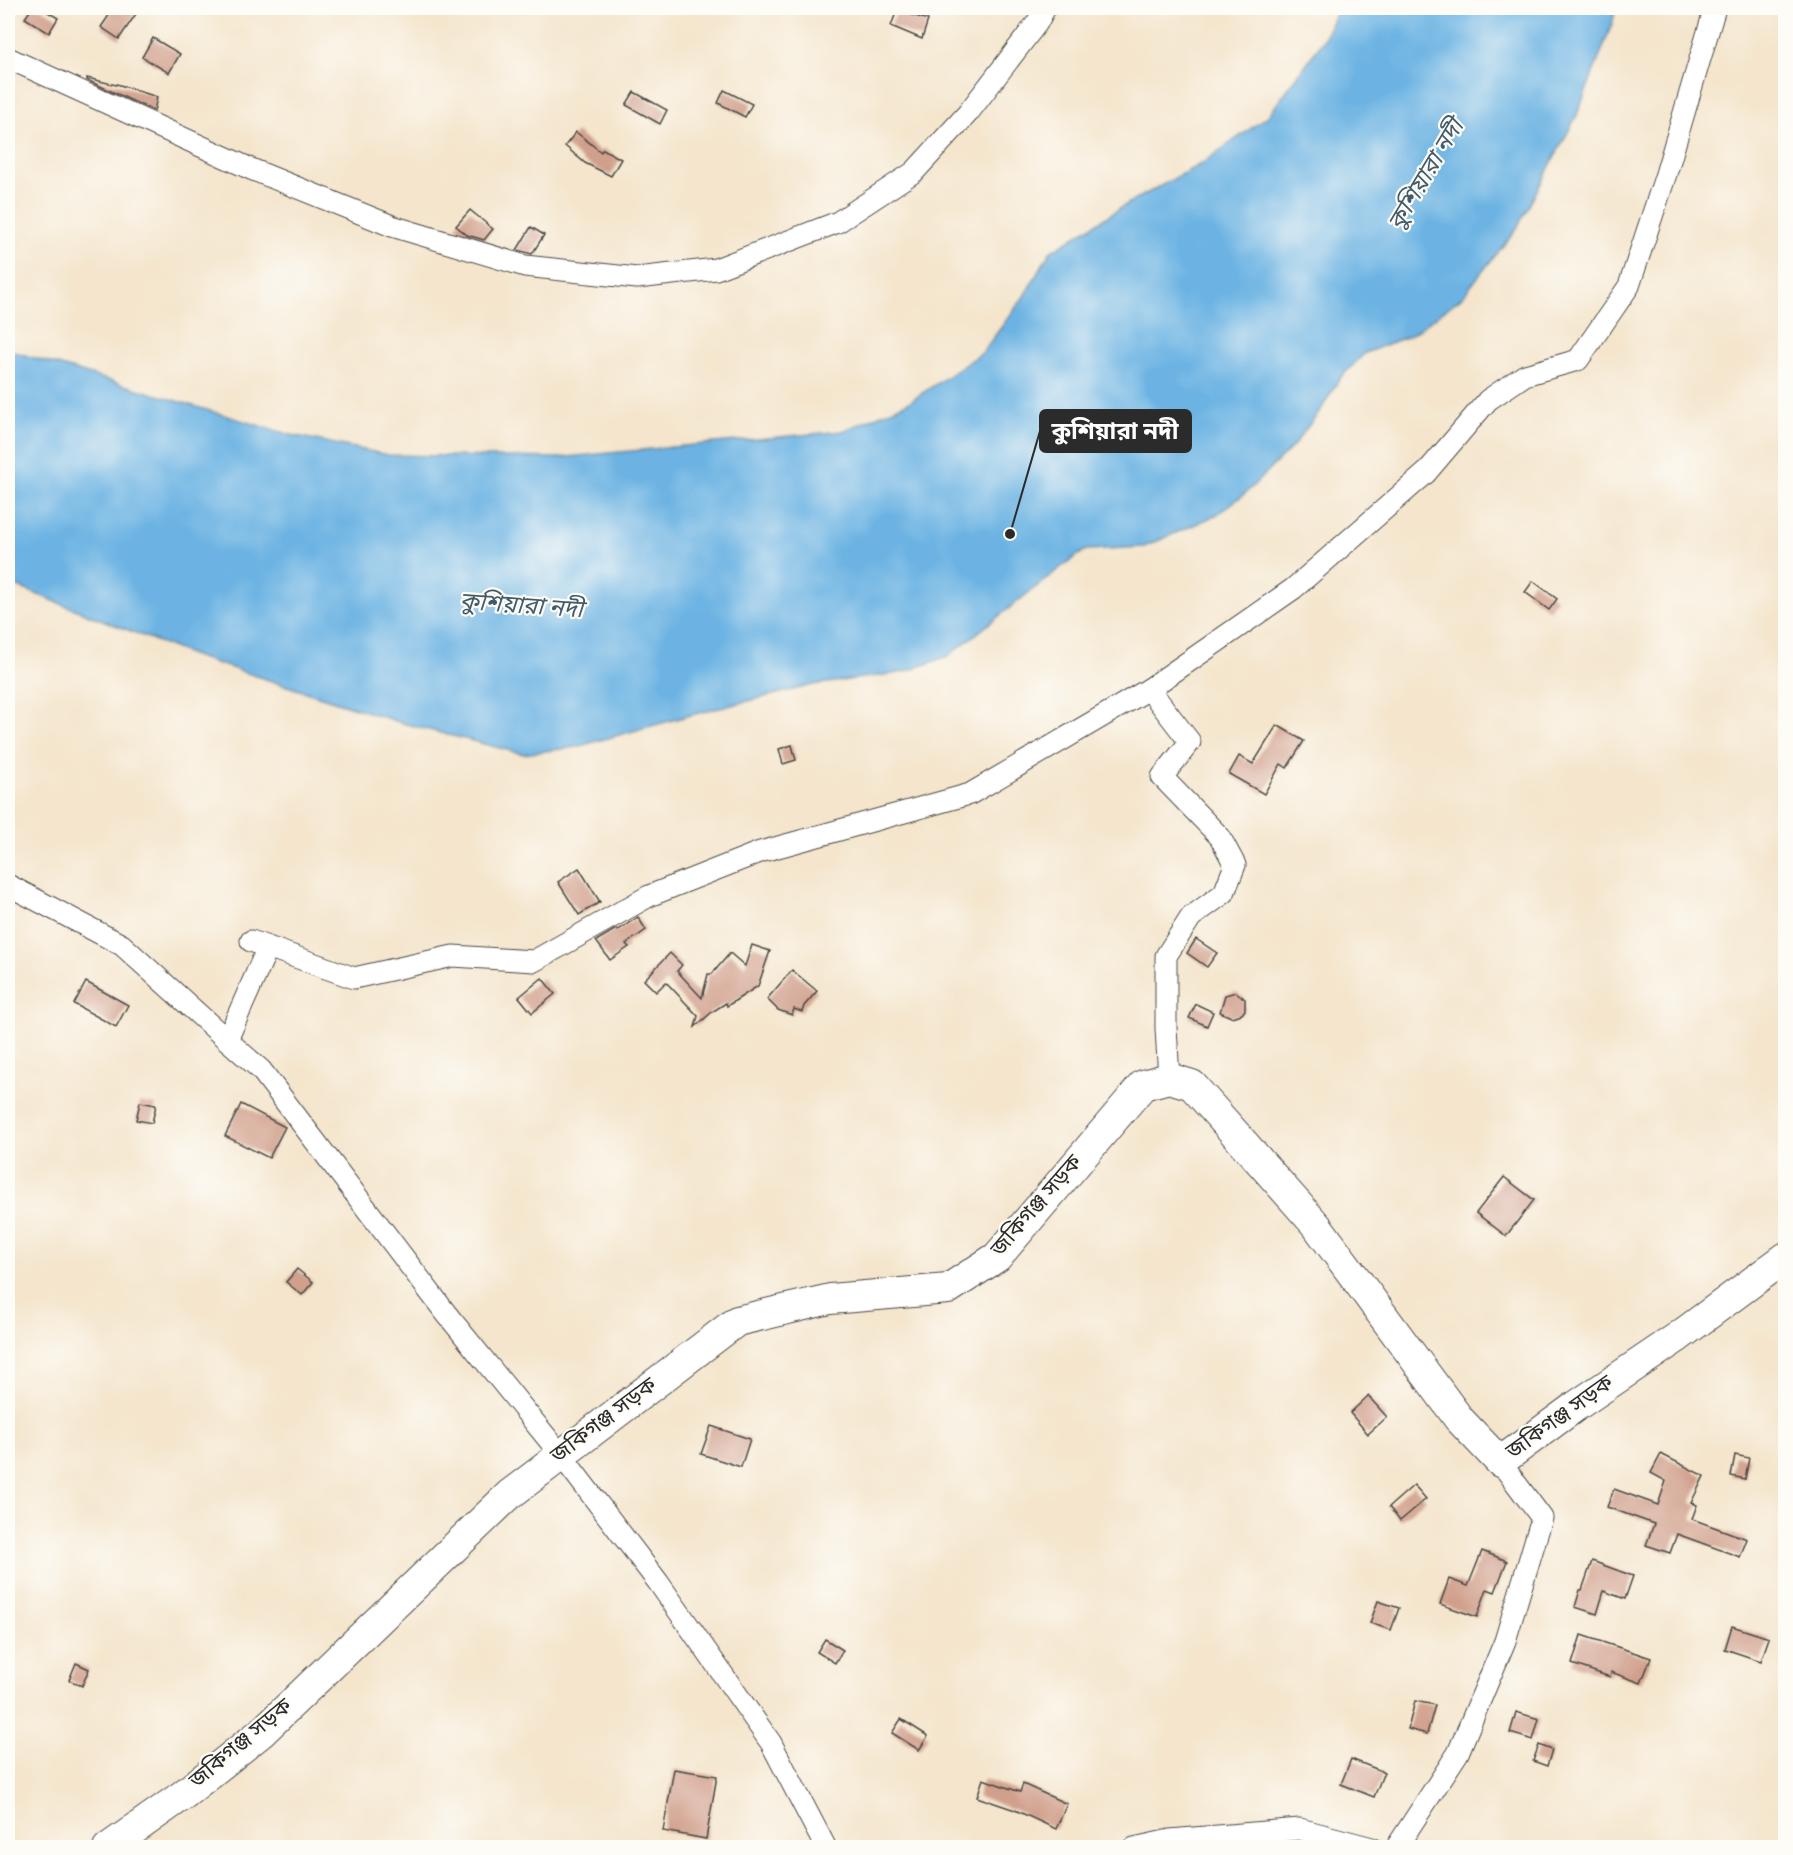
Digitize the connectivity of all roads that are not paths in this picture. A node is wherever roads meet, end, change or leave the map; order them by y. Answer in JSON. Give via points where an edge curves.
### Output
{"nodes":[{"id":1,"x":1045,"y":8,"type":"edge"},
{"id":2,"x":1715,"y":8,"type":"edge"},
{"id":3,"x":8,"y":58,"type":"edge"},
{"id":4,"x":1149,"y":689,"type":"junction"},
{"id":5,"x":8,"y":885,"type":"edge"},
{"id":6,"x":227,"y":1040,"type":"junction"},
{"id":7,"x":1169,"y":1078,"type":"junction"},
{"id":8,"x":1785,"y":1257,"type":"edge"},
{"id":9,"x":561,"y":1455,"type":"junction"},
{"id":10,"x":1500,"y":1462,"type":"junction"},
{"id":11,"x":108,"y":1848,"type":"edge"},
{"id":12,"x":826,"y":1848,"type":"edge"},
{"id":13,"x":1134,"y":1848,"type":"edge"},
{"id":14,"x":1372,"y":1848,"type":"edge"},
{"id":15,"x":1396,"y":1848,"type":"edge"}],
"edges":[{"from":1,"to":3,"type":"street","via":[[968,113],[914,172],[838,222],[716,269],[637,278],[525,266],[392,226],[251,169]]},
{"from":2,"to":4,"type":"street","via":[[1629,286],[1578,360],[1525,375],[1488,400],[1426,473],[1302,581]]},
{"from":4,"to":6,"type":"street","via":[[970,794],[760,852],[650,896],[534,961],[453,956],[354,978],[260,944]]},
{"from":4,"to":7,"type":"street","via":[[1191,742],[1162,777],[1220,837],[1235,865],[1224,893],[1191,916],[1166,956]]},
{"from":5,"to":6,"type":"street","via":[[122,945]]},
{"from":6,"to":9,"type":"street","via":[[261,1070],[445,1312]]},
{"from":7,"to":9,"type":"main road","name":"জকিগঞ্জ সড়ক","via":[[1143,1085],[997,1257],[948,1289],[830,1299],[737,1321]]},
{"from":7,"to":10,"type":"main road","name":"জকিগঞ্জ সড়ক","via":[[1192,1084],[1317,1226],[1459,1419]]},
{"from":8,"to":10,"type":"main road","name":"জকিগঞ্জ সড়ক"},
{"from":9,"to":11,"type":"main road","name":"জকিগঞ্জ সড়ক","via":[[509,1495],[262,1732]]},
{"from":9,"to":12,"type":"street","via":[[658,1582],[771,1743]]},
{"from":10,"to":15,"type":"street","via":[[1542,1518],[1505,1641],[1458,1753]]},
{"from":13,"to":14,"type":"street","via":[[1170,1840],[1300,1829]]}]}
